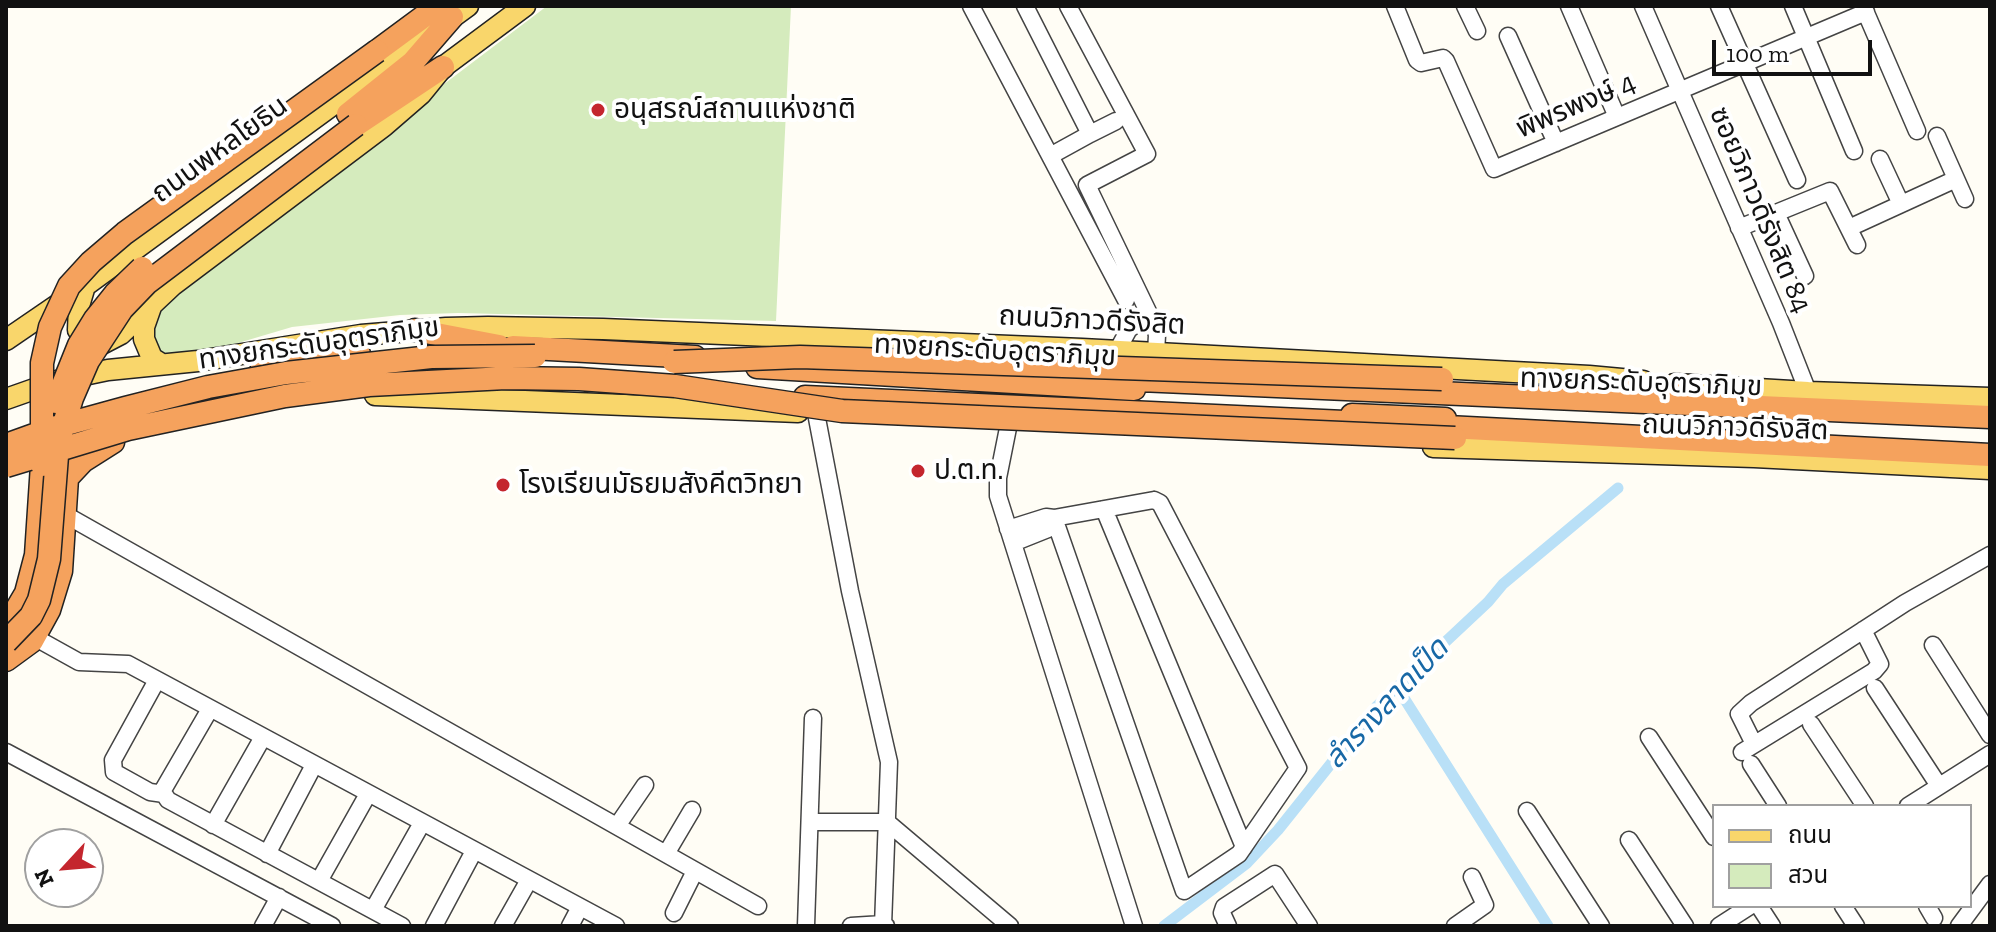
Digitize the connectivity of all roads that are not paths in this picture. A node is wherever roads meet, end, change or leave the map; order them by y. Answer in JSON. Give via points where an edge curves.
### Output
{"nodes":[{"id":1,"x":525,"y":6,"type":"edge"},
{"id":2,"x":971,"y":6,"type":"edge"},
{"id":3,"x":1025,"y":6,"type":"edge"},
{"id":4,"x":1068,"y":6,"type":"edge"},
{"id":5,"x":1465,"y":6,"type":"edge"},
{"id":6,"x":1569,"y":6,"type":"edge"},
{"id":7,"x":1643,"y":6,"type":"edge"},
{"id":8,"x":1719,"y":6,"type":"edge"},
{"id":9,"x":1793,"y":6,"type":"edge"},
{"id":10,"x":1397,"y":7,"type":"edge"},
{"id":11,"x":1865,"y":9,"type":"edge"},
{"id":12,"x":453,"y":10,"type":"edge"},
{"id":13,"x":1477,"y":31,"type":"dead end"},
{"id":14,"x":1508,"y":36,"type":"dead end"},
{"id":15,"x":1806,"y":37,"type":"junction"},
{"id":16,"x":1744,"y":63,"type":"junction"},
{"id":17,"x":443,"y":67,"type":"junction"},
{"id":18,"x":1679,"y":90,"type":"junction"},
{"id":19,"x":1617,"y":117,"type":"junction"},
{"id":20,"x":352,"y":119,"type":"junction"},
{"id":21,"x":1116,"y":121,"type":"dead end"},
{"id":22,"x":1917,"y":131,"type":"dead end"},
{"id":23,"x":1090,"y":134,"type":"junction"},
{"id":24,"x":1937,"y":136,"type":"dead end"},
{"id":25,"x":1556,"y":143,"type":"junction"},
{"id":26,"x":1854,"y":151,"type":"dead end"},
{"id":27,"x":1050,"y":156,"type":"junction"},
{"id":28,"x":1880,"y":159,"type":"dead end"},
{"id":29,"x":1956,"y":179,"type":"junction"},
{"id":30,"x":1797,"y":180,"type":"dead end"},
{"id":31,"x":1965,"y":199,"type":"dead end"},
{"id":32,"x":1901,"y":204,"type":"junction"},
{"id":33,"x":1776,"y":213,"type":"junction"},
{"id":34,"x":1739,"y":228,"type":"junction"},
{"id":35,"x":1849,"y":228,"type":"junction"},
{"id":36,"x":1857,"y":245,"type":"dead end"},
{"id":37,"x":1805,"y":276,"type":"dead end"},
{"id":38,"x":85,"y":286,"type":"junction"},
{"id":39,"x":153,"y":304,"type":"junction"},
{"id":40,"x":1143,"y":322,"type":"junction"},
{"id":41,"x":415,"y":330,"type":"junction"},
{"id":42,"x":6,"y":340,"type":"edge"},
{"id":43,"x":499,"y":346,"type":"junction"},
{"id":44,"x":1117,"y":351,"type":"junction"},
{"id":45,"x":1156,"y":353,"type":"junction"},
{"id":46,"x":674,"y":362,"type":"junction"},
{"id":47,"x":160,"y":363,"type":"junction"},
{"id":48,"x":675,"y":386,"type":"junction"},
{"id":49,"x":1689,"y":386,"type":"junction"},
{"id":50,"x":1808,"y":392,"type":"junction"},
{"id":51,"x":375,"y":395,"type":"junction"},
{"id":52,"x":1990,"y":398,"type":"edge"},
{"id":53,"x":6,"y":399,"type":"edge"},
{"id":54,"x":844,"y":399,"type":"junction"},
{"id":55,"x":805,"y":413,"type":"junction"},
{"id":56,"x":1990,"y":417,"type":"edge"},
{"id":57,"x":1008,"y":428,"type":"junction"},
{"id":58,"x":1990,"y":428,"type":"edge"},
{"id":59,"x":6,"y":433,"type":"edge"},
{"id":60,"x":113,"y":442,"type":"junction"},
{"id":61,"x":1990,"y":444,"type":"edge"},
{"id":62,"x":6,"y":445,"type":"edge"},
{"id":63,"x":1863,"y":449,"type":"junction"},
{"id":64,"x":1990,"y":455,"type":"edge"},
{"id":65,"x":1754,"y":457,"type":"junction"},
{"id":66,"x":42,"y":465,"type":"junction"},
{"id":67,"x":6,"y":466,"type":"edge"},
{"id":68,"x":1943,"y":467,"type":"junction"},
{"id":69,"x":1990,"y":469,"type":"edge"},
{"id":70,"x":6,"y":475,"type":"edge"},
{"id":71,"x":1104,"y":509,"type":"junction"},
{"id":72,"x":64,"y":514,"type":"junction"},
{"id":73,"x":1054,"y":518,"type":"junction"},
{"id":74,"x":1010,"y":536,"type":"junction"},
{"id":75,"x":1990,"y":555,"type":"edge"},
{"id":76,"x":6,"y":622,"type":"edge"},
{"id":77,"x":1863,"y":630,"type":"junction"},
{"id":78,"x":34,"y":637,"type":"junction"},
{"id":79,"x":6,"y":642,"type":"edge"},
{"id":80,"x":1933,"y":645,"type":"dead end"},
{"id":81,"x":6,"y":660,"type":"edge"},
{"id":82,"x":157,"y":680,"type":"junction"},
{"id":83,"x":1875,"y":688,"type":"dead end"},
{"id":84,"x":210,"y":709,"type":"junction"},
{"id":85,"x":813,"y":718,"type":"dead end"},
{"id":86,"x":1811,"y":724,"type":"dead end"},
{"id":87,"x":1990,"y":735,"type":"edge"},
{"id":88,"x":263,"y":737,"type":"junction"},
{"id":89,"x":1649,"y":737,"type":"dead end"},
{"id":90,"x":6,"y":752,"type":"edge"},
{"id":91,"x":1749,"y":753,"type":"junction"},
{"id":92,"x":1990,"y":754,"type":"edge"},
{"id":93,"x":314,"y":765,"type":"junction"},
{"id":94,"x":645,"y":785,"type":"dead end"},
{"id":95,"x":1939,"y":786,"type":"junction"},
{"id":96,"x":164,"y":794,"type":"junction"},
{"id":97,"x":368,"y":794,"type":"junction"},
{"id":98,"x":1777,"y":804,"type":"edge"},
{"id":99,"x":1864,"y":804,"type":"edge"},
{"id":100,"x":1911,"y":804,"type":"edge"},
{"id":101,"x":692,"y":810,"type":"dead end"},
{"id":102,"x":1527,"y":811,"type":"dead end"},
{"id":103,"x":810,"y":822,"type":"junction"},
{"id":104,"x":887,"y":822,"type":"junction"},
{"id":105,"x":422,"y":823,"type":"junction"},
{"id":106,"x":213,"y":825,"type":"junction"},
{"id":107,"x":617,"y":826,"type":"junction"},
{"id":108,"x":1712,"y":834,"type":"edge"},
{"id":109,"x":1629,"y":840,"type":"dead end"},
{"id":110,"x":1244,"y":847,"type":"junction"},
{"id":111,"x":474,"y":851,"type":"junction"},
{"id":112,"x":267,"y":854,"type":"junction"},
{"id":113,"x":666,"y":854,"type":"junction"},
{"id":114,"x":695,"y":871,"type":"junction"},
{"id":115,"x":1472,"y":877,"type":"dead end"},
{"id":116,"x":529,"y":880,"type":"junction"},
{"id":117,"x":319,"y":881,"type":"junction"},
{"id":118,"x":1990,"y":884,"type":"edge"},
{"id":119,"x":279,"y":897,"type":"junction"},
{"id":120,"x":758,"y":906,"type":"dead end"},
{"id":121,"x":580,"y":907,"type":"junction"},
{"id":122,"x":1747,"y":908,"type":"edge"},
{"id":123,"x":1760,"y":908,"type":"edge"},
{"id":124,"x":1844,"y":908,"type":"edge"},
{"id":125,"x":373,"y":910,"type":"junction"},
{"id":126,"x":674,"y":913,"type":"dead end"},
{"id":127,"x":884,"y":925,"type":"edge"},
{"id":128,"x":263,"y":926,"type":"edge"},
{"id":129,"x":332,"y":926,"type":"edge"},
{"id":130,"x":402,"y":926,"type":"edge"},
{"id":131,"x":434,"y":926,"type":"edge"},
{"id":132,"x":503,"y":926,"type":"edge"},
{"id":133,"x":570,"y":926,"type":"edge"},
{"id":134,"x":616,"y":926,"type":"edge"},
{"id":135,"x":806,"y":926,"type":"edge"},
{"id":136,"x":851,"y":926,"type":"edge"},
{"id":137,"x":1010,"y":926,"type":"edge"},
{"id":138,"x":1134,"y":926,"type":"edge"},
{"id":139,"x":1228,"y":926,"type":"edge"},
{"id":140,"x":1309,"y":926,"type":"edge"},
{"id":141,"x":1455,"y":926,"type":"edge"},
{"id":142,"x":1601,"y":926,"type":"edge"},
{"id":143,"x":1685,"y":926,"type":"edge"},
{"id":144,"x":1719,"y":926,"type":"edge"},
{"id":145,"x":1772,"y":926,"type":"edge"},
{"id":146,"x":1856,"y":926,"type":"edge"},
{"id":147,"x":1959,"y":926,"type":"edge"}],
"edges":[{"from":1,"to":17,"type":"main road"},
{"from":2,"to":27,"type":"street"},
{"from":3,"to":23,"type":"street"},
{"from":4,"to":40,"type":"street","via":[[1147,154],[1087,185]]},
{"from":5,"to":13,"type":"street"},
{"from":6,"to":19,"type":"street"},
{"from":7,"to":18,"type":"street","name":"ซอยวิภาวดีรังสิต 84"},
{"from":8,"to":16,"type":"street"},
{"from":9,"to":15,"type":"street"},
{"from":10,"to":25,"type":"street","name":"พิพรพงษ์ 4","via":[[1417,60],[1446,61],[1494,169]]},
{"from":11,"to":15,"type":"street","name":"พิพรพงษ์ 4"},
{"from":11,"to":22,"type":"street"},
{"from":12,"to":20,"type":"highway","via":[[413,62]]},
{"from":12,"to":38,"type":"main road","name":"ถนนพหลโยธิน"},
{"from":12,"to":66,"type":"highway","bridge":true,"via":[[377,51],[125,233],[69,286],[50,327],[42,363]]},
{"from":14,"to":25,"type":"street"},
{"from":15,"to":16,"type":"street","name":"พิพรพงษ์ 4"},
{"from":15,"to":26,"type":"street"},
{"from":16,"to":18,"type":"street","name":"พิพรพงษ์ 4"},
{"from":16,"to":30,"type":"street"},
{"from":17,"to":20,"type":"highway"},
{"from":17,"to":39,"type":"main road","via":[[384,126]]},
{"from":18,"to":19,"type":"street","name":"พิพรพงษ์ 4"},
{"from":18,"to":34,"type":"street","name":"ซอยวิภาวดีรังสิต 84"},
{"from":19,"to":25,"type":"street","name":"พิพรพงษ์ 4"},
{"from":20,"to":66,"type":"highway","bridge":true,"via":[[141,269],[115,294],[66,372]]},
{"from":20,"to":79,"type":"highway","bridge":true,"via":[[147,283],[122,309],[88,361],[72,398],[58,443],[49,559],[39,600]]},
{"from":21,"to":23,"type":"street"},
{"from":23,"to":27,"type":"street"},
{"from":24,"to":29,"type":"street"},
{"from":27,"to":40,"type":"street","via":[[1126,307]]},
{"from":28,"to":32,"type":"street"},
{"from":29,"to":31,"type":"street"},
{"from":29,"to":32,"type":"street"},
{"from":32,"to":35,"type":"street"},
{"from":33,"to":34,"type":"street"},
{"from":33,"to":35,"type":"street","via":[[1830,191]]},
{"from":33,"to":37,"type":"street"},
{"from":34,"to":50,"type":"street","name":"ซอยวิภาวดีรังสิต 84"},
{"from":35,"to":36,"type":"street"},
{"from":38,"to":39,"type":"main road","via":[[78,330],[96,347],[108,343]]},
{"from":38,"to":42,"type":"main road","name":"ถนนพหลโยธิน"},
{"from":39,"to":47,"type":"main road","via":[[144,339]]},
{"from":40,"to":44,"type":"street"},
{"from":40,"to":45,"type":"street","via":[[1157,335]]},
{"from":41,"to":43,"type":"highway"},
{"from":41,"to":44,"type":"main road","name":"ถนนวิภาวดีรังสิต","via":[[571,328]]},
{"from":41,"to":47,"type":"main road","name":"ถนนวิภาวดีรังสิต"},
{"from":43,"to":56,"type":"highway","name":"ถนนวิภาวดีรังสิต","via":[[1021,375]]},
{"from":43,"to":59,"type":"highway","name":"ถนนวิภาวดีรังสิต","via":[[299,360],[218,374]]},
{"from":44,"to":45,"type":"main road","name":"ถนนวิภาวดีรังสิต"},
{"from":45,"to":49,"type":"main road","name":"ถนนวิภาวดีรังสิต"},
{"from":46,"to":49,"type":"highway","bridge":true,"via":[[800,357],[1608,388]]},
{"from":46,"to":58,"type":"highway","name":"ทางยกระดับอุตราภิมุข","bridge":true,"via":[[1463,406]]},
{"from":46,"to":62,"type":"highway","name":"ทางยกระดับอุตราภิมุข","bridge":true,"via":[[502,355],[360,363],[208,387]]},
{"from":47,"to":53,"type":"main road","name":"ถนนวิภาวดีรังสิต","via":[[60,380]]},
{"from":48,"to":61,"type":"highway","name":"ทางยกระดับอุตราภิมุข","bridge":true},
{"from":48,"to":65,"type":"highway","bridge":true,"via":[[842,411],[1691,449]]},
{"from":48,"to":67,"type":"highway","name":"ทางยกระดับอุตราภิมุข","bridge":true,"via":[[506,378],[369,385],[285,396],[128,429]]},
{"from":49,"to":50,"type":"main road","name":"ถนนวิภาวดีรังสิต"},
{"from":50,"to":52,"type":"main road","name":"ถนนวิภาวดีรังสิต"},
{"from":51,"to":54,"type":"highway","name":"ถนนวิภาวดีรังสิต","via":[[477,385]]},
{"from":51,"to":55,"type":"main road","name":"ถนนวิภาวดีรังสิต"},
{"from":51,"to":60,"type":"highway","name":"ถนนวิภาวดีรังสิต","via":[[271,409]]},
{"from":54,"to":55,"type":"highway"},
{"from":54,"to":63,"type":"highway","name":"ถนนวิภาวดีรังสิต"},
{"from":55,"to":57,"type":"main road","name":"ถนนวิภาวดีรังสิต"},
{"from":55,"to":104,"type":"street","via":[[889,762]]},
{"from":57,"to":65,"type":"main road","name":"ถนนวิภาวดีรังสิต"},
{"from":57,"to":74,"type":"street","via":[[998,496]]},
{"from":60,"to":70,"type":"highway","name":"ถนนวิภาวดีรังสิต"},
{"from":60,"to":72,"type":"highway","via":[[67,478]]},
{"from":63,"to":64,"type":"highway","name":"ถนนวิภาวดีรังสิต"},
{"from":63,"to":68,"type":"highway"},
{"from":65,"to":68,"type":"main road","name":"ถนนวิภาวดีรังสิต"},
{"from":66,"to":76,"type":"highway","via":[[36,555],[26,593]]},
{"from":68,"to":69,"type":"main road","name":"ถนนวิภาวดีรังสิต"},
{"from":71,"to":73,"type":"street"},
{"from":71,"to":110,"type":"street"},
{"from":71,"to":110,"type":"street","via":[[1160,503],[1298,768]]},
{"from":72,"to":78,"type":"highway","via":[[61,571]]},
{"from":72,"to":107,"type":"street"},
{"from":73,"to":74,"type":"street"},
{"from":73,"to":110,"type":"street","via":[[1184,891]]},
{"from":74,"to":138,"type":"street"},
{"from":75,"to":77,"type":"street"},
{"from":77,"to":91,"type":"street","via":[[1741,711]]},
{"from":77,"to":91,"type":"street","via":[[1880,664],[1874,671]]},
{"from":78,"to":81,"type":"highway"},
{"from":78,"to":82,"type":"street","via":[[79,662],[128,664]]},
{"from":80,"to":87,"type":"street"},
{"from":82,"to":84,"type":"street"},
{"from":82,"to":96,"type":"street","via":[[112,766],[150,792]]},
{"from":83,"to":95,"type":"street"},
{"from":84,"to":88,"type":"street"},
{"from":84,"to":96,"type":"street"},
{"from":85,"to":103,"type":"street"},
{"from":86,"to":99,"type":"street"},
{"from":88,"to":93,"type":"street"},
{"from":88,"to":106,"type":"street"},
{"from":89,"to":108,"type":"street"},
{"from":90,"to":119,"type":"street"},
{"from":91,"to":98,"type":"street"},
{"from":92,"to":95,"type":"street"},
{"from":93,"to":97,"type":"street"},
{"from":93,"to":112,"type":"street"},
{"from":94,"to":107,"type":"street"},
{"from":95,"to":100,"type":"street"},
{"from":96,"to":106,"type":"street"},
{"from":97,"to":105,"type":"street"},
{"from":97,"to":117,"type":"street"},
{"from":101,"to":113,"type":"street"},
{"from":102,"to":142,"type":"street"},
{"from":103,"to":104,"type":"street"},
{"from":103,"to":135,"type":"street"},
{"from":104,"to":127,"type":"street"},
{"from":104,"to":137,"type":"street"},
{"from":105,"to":111,"type":"street"},
{"from":105,"to":125,"type":"street"},
{"from":106,"to":112,"type":"street"},
{"from":107,"to":113,"type":"street"},
{"from":109,"to":143,"type":"street"},
{"from":111,"to":116,"type":"street"},
{"from":111,"to":131,"type":"street"},
{"from":112,"to":117,"type":"street"},
{"from":113,"to":114,"type":"street"},
{"from":114,"to":120,"type":"street"},
{"from":114,"to":126,"type":"street"},
{"from":115,"to":141,"type":"street","via":[[1485,905]]},
{"from":116,"to":121,"type":"street"},
{"from":116,"to":132,"type":"street"},
{"from":117,"to":125,"type":"street"},
{"from":118,"to":147,"type":"street"},
{"from":119,"to":128,"type":"street"},
{"from":119,"to":129,"type":"street"},
{"from":121,"to":133,"type":"street"},
{"from":121,"to":134,"type":"street"},
{"from":122,"to":144,"type":"street"},
{"from":123,"to":145,"type":"street"},
{"from":124,"to":146,"type":"street"},
{"from":125,"to":130,"type":"street"},
{"from":127,"to":136,"type":"street"},
{"from":139,"to":140,"type":"street","via":[[1224,907],[1275,874]]}]}
